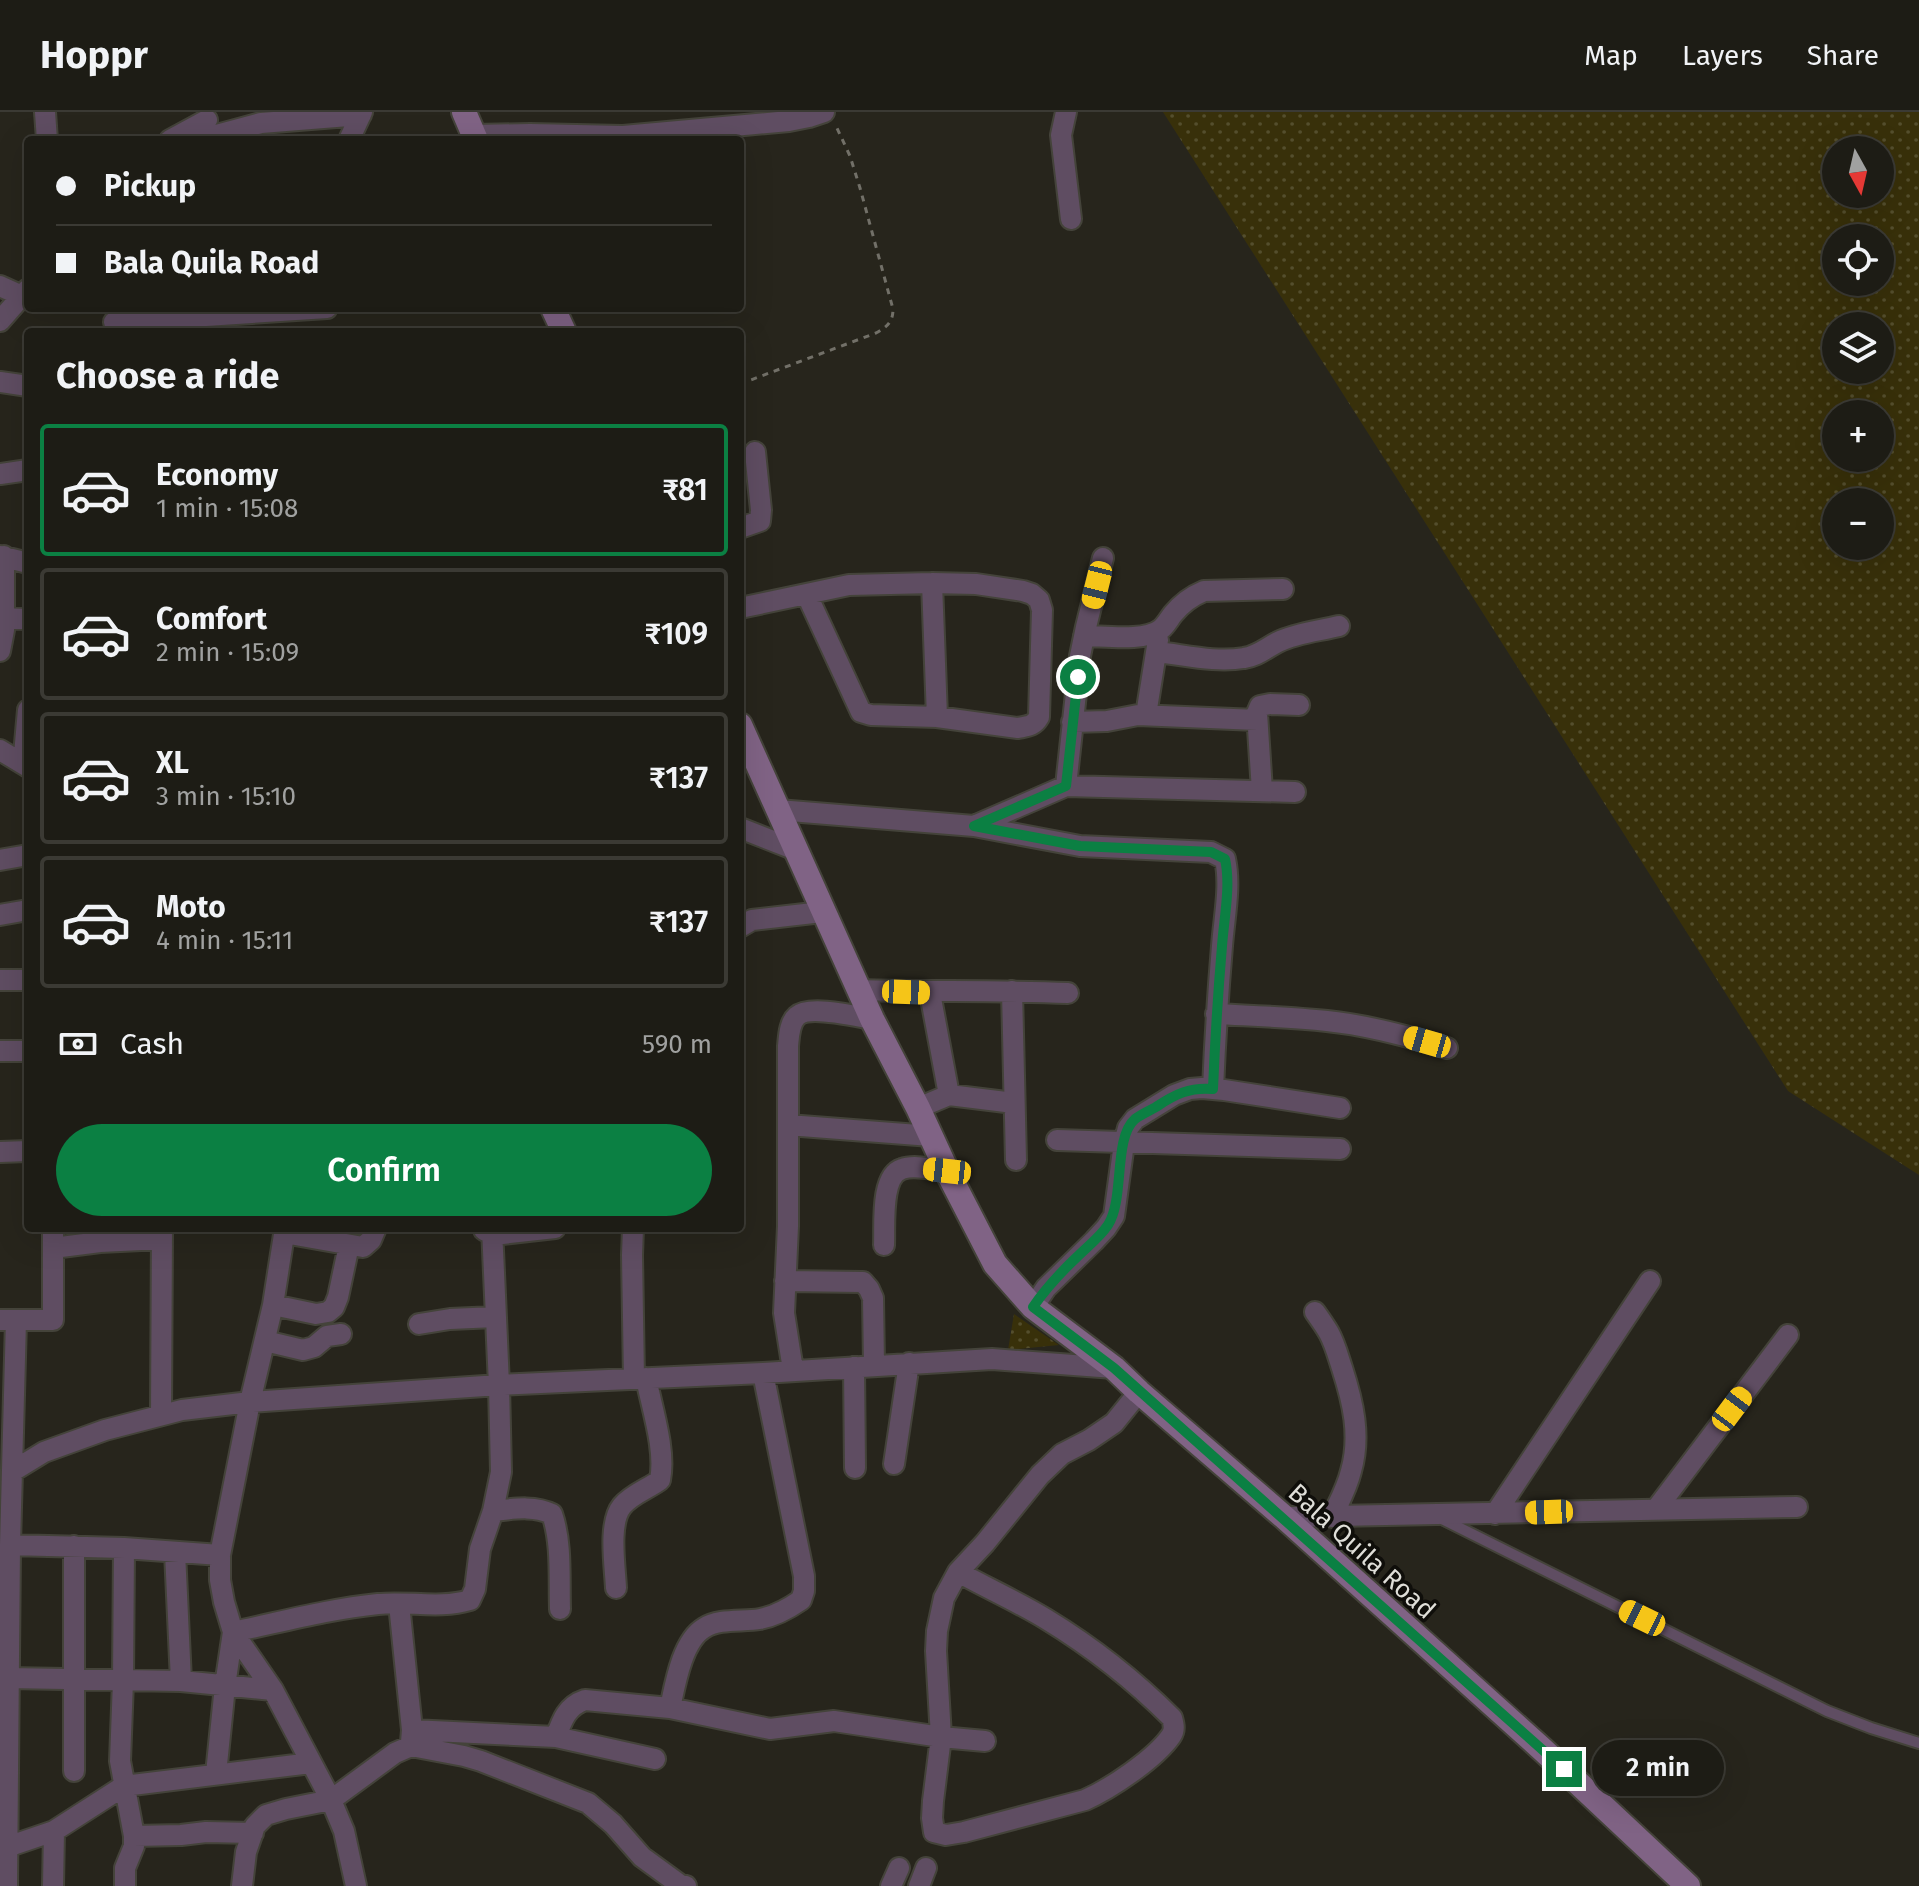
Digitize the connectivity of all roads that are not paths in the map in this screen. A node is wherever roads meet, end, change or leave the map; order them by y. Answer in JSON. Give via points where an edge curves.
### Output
{"nodes":[{"id":1,"x":45,"y":112,"type":"edge"},
{"id":2,"x":464,"y":112,"type":"edge"},
{"id":3,"x":1066,"y":112,"type":"edge"},
{"id":4,"x":361,"y":113,"type":"edge"},
{"id":5,"x":830,"y":118,"type":"edge"},
{"id":6,"x":210,"y":127,"type":"edge"},
{"id":7,"x":47,"y":136,"type":"edge"},
{"id":8,"x":182,"y":136,"type":"edge"},
{"id":9,"x":351,"y":136,"type":"edge"},
{"id":10,"x":474,"y":136,"type":"edge"},
{"id":11,"x":515,"y":136,"type":"edge"},
{"id":12,"x":578,"y":136,"type":"edge"},
{"id":13,"x":627,"y":136,"type":"edge"},
{"id":14,"x":1071,"y":219,"type":"dead end"},
{"id":15,"x":0,"y":286,"type":"edge"},
{"id":16,"x":24,"y":292,"type":"edge"},
{"id":17,"x":24,"y":293,"type":"edge"},
{"id":18,"x":290,"y":312,"type":"edge"},
{"id":19,"x":234,"y":318,"type":"edge"},
{"id":20,"x":0,"y":321,"type":"edge"},
{"id":21,"x":112,"y":321,"type":"edge"},
{"id":22,"x":0,"y":382,"type":"edge"},
{"id":23,"x":24,"y":385,"type":"edge"},
{"id":24,"x":755,"y":452,"type":"dead end"},
{"id":25,"x":24,"y":471,"type":"edge"},
{"id":26,"x":0,"y":474,"type":"edge"},
{"id":27,"x":744,"y":527,"type":"edge"},
{"id":28,"x":2,"y":556,"type":"edge"},
{"id":29,"x":1103,"y":558,"type":"dead end"},
{"id":30,"x":24,"y":562,"type":"edge"},
{"id":31,"x":932,"y":583,"type":"junction"},
{"id":32,"x":1283,"y":589,"type":"dead end"},
{"id":33,"x":807,"y":595,"type":"junction"},
{"id":34,"x":744,"y":607,"type":"edge"},
{"id":35,"x":2,"y":618,"type":"edge"},
{"id":36,"x":24,"y":619,"type":"edge"},
{"id":37,"x":1339,"y":626,"type":"dead end"},
{"id":38,"x":1160,"y":631,"type":"junction"},
{"id":39,"x":1084,"y":636,"type":"junction"},
{"id":40,"x":0,"y":651,"type":"edge"},
{"id":41,"x":1157,"y":652,"type":"junction"},
{"id":42,"x":1299,"y":705,"type":"dead end"},
{"id":43,"x":1146,"y":715,"type":"junction"},
{"id":44,"x":937,"y":717,"type":"junction"},
{"id":45,"x":1257,"y":720,"type":"junction"},
{"id":46,"x":1072,"y":722,"type":"junction"},
{"id":47,"x":24,"y":728,"type":"edge"},
{"id":48,"x":744,"y":734,"type":"edge"},
{"id":49,"x":18,"y":756,"type":"edge"},
{"id":50,"x":1066,"y":786,"type":"junction"},
{"id":51,"x":1262,"y":791,"type":"junction"},
{"id":52,"x":1295,"y":792,"type":"dead end"},
{"id":53,"x":778,"y":810,"type":"junction"},
{"id":54,"x":974,"y":826,"type":"junction"},
{"id":55,"x":744,"y":830,"type":"edge"},
{"id":56,"x":796,"y":850,"type":"junction"},
{"id":57,"x":24,"y":856,"type":"edge"},
{"id":58,"x":0,"y":860,"type":"edge"},
{"id":59,"x":24,"y":911,"type":"edge"},
{"id":60,"x":822,"y":912,"type":"junction"},
{"id":61,"x":0,"y":915,"type":"edge"},
{"id":62,"x":744,"y":925,"type":"edge"},
{"id":63,"x":0,"y":980,"type":"edge"},
{"id":64,"x":24,"y":980,"type":"edge"},
{"id":65,"x":858,"y":990,"type":"junction"},
{"id":66,"x":1012,"y":991,"type":"junction"},
{"id":67,"x":930,"y":993,"type":"junction"},
{"id":68,"x":1068,"y":993,"type":"dead end"},
{"id":69,"x":1216,"y":1014,"type":"junction"},
{"id":70,"x":872,"y":1019,"type":"junction"},
{"id":71,"x":1447,"y":1048,"type":"dead end"},
{"id":72,"x":0,"y":1051,"type":"edge"},
{"id":73,"x":24,"y":1051,"type":"edge"},
{"id":74,"x":1213,"y":1089,"type":"junction"},
{"id":75,"x":949,"y":1095,"type":"junction"},
{"id":76,"x":1014,"y":1103,"type":"junction"},
{"id":77,"x":918,"y":1108,"type":"junction"},
{"id":78,"x":1340,"y":1108,"type":"dead end"},
{"id":79,"x":788,"y":1125,"type":"junction"},
{"id":80,"x":931,"y":1136,"type":"junction"},
{"id":81,"x":1057,"y":1140,"type":"dead end"},
{"id":82,"x":1124,"y":1143,"type":"junction"},
{"id":83,"x":1340,"y":1149,"type":"dead end"},
{"id":84,"x":24,"y":1151,"type":"edge"},
{"id":85,"x":0,"y":1152,"type":"edge"},
{"id":86,"x":1016,"y":1160,"type":"dead end"},
{"id":87,"x":947,"y":1171,"type":"junction"},
{"id":88,"x":285,"y":1232,"type":"edge"},
{"id":89,"x":294,"y":1232,"type":"edge"},
{"id":90,"x":374,"y":1232,"type":"edge"},
{"id":91,"x":488,"y":1232,"type":"edge"},
{"id":92,"x":633,"y":1232,"type":"edge"},
{"id":93,"x":162,"y":1233,"type":"edge"},
{"id":94,"x":53,"y":1238,"type":"edge"},
{"id":95,"x":349,"y":1245,"type":"junction"},
{"id":96,"x":884,"y":1245,"type":"dead end"},
{"id":97,"x":785,"y":1281,"type":"junction"},
{"id":98,"x":1650,"y":1281,"type":"dead end"},
{"id":99,"x":273,"y":1305,"type":"junction"},
{"id":100,"x":1033,"y":1307,"type":"junction"},
{"id":101,"x":1315,"y":1312,"type":"dead end"},
{"id":102,"x":495,"y":1317,"type":"junction"},
{"id":103,"x":8,"y":1320,"type":"edge"},
{"id":104,"x":419,"y":1324,"type":"dead end"},
{"id":105,"x":341,"y":1334,"type":"dead end"},
{"id":106,"x":1788,"y":1335,"type":"dead end"},
{"id":107,"x":265,"y":1341,"type":"junction"},
{"id":108,"x":909,"y":1363,"type":"junction"},
{"id":109,"x":864,"y":1366,"type":"junction"},
{"id":110,"x":1114,"y":1368,"type":"junction"},
{"id":111,"x":793,"y":1370,"type":"junction"},
{"id":112,"x":763,"y":1373,"type":"junction"},
{"id":113,"x":640,"y":1379,"type":"junction"},
{"id":114,"x":499,"y":1385,"type":"junction"},
{"id":115,"x":1139,"y":1392,"type":"junction"},
{"id":116,"x":250,"y":1402,"type":"junction"},
{"id":117,"x":161,"y":1415,"type":"junction"},
{"id":118,"x":894,"y":1464,"type":"dead end"},
{"id":119,"x":855,"y":1468,"type":"dead end"},
{"id":120,"x":7,"y":1470,"type":"edge"},
{"id":121,"x":1797,"y":1507,"type":"dead end"},
{"id":122,"x":1657,"y":1508,"type":"junction"},
{"id":123,"x":493,"y":1511,"type":"junction"},
{"id":124,"x":1495,"y":1514,"type":"junction"},
{"id":125,"x":1436,"y":1516,"type":"junction"},
{"id":126,"x":1284,"y":1517,"type":"junction"},
{"id":127,"x":1332,"y":1517,"type":"junction"},
{"id":128,"x":10,"y":1545,"type":"junction"},
{"id":129,"x":74,"y":1546,"type":"junction"},
{"id":130,"x":124,"y":1548,"type":"junction"},
{"id":131,"x":175,"y":1552,"type":"junction"},
{"id":132,"x":220,"y":1555,"type":"junction"},
{"id":133,"x":958,"y":1572,"type":"junction"},
{"id":134,"x":616,"y":1588,"type":"dead end"},
{"id":135,"x":399,"y":1604,"type":"junction"},
{"id":136,"x":5,"y":1605,"type":"edge"},
{"id":137,"x":560,"y":1609,"type":"dead end"},
{"id":138,"x":233,"y":1632,"type":"junction"},
{"id":139,"x":8,"y":1678,"type":"junction"},
{"id":140,"x":73,"y":1680,"type":"junction"},
{"id":141,"x":123,"y":1681,"type":"junction"},
{"id":142,"x":181,"y":1681,"type":"junction"},
{"id":143,"x":225,"y":1686,"type":"junction"},
{"id":144,"x":273,"y":1690,"type":"junction"},
{"id":145,"x":670,"y":1708,"type":"junction"},
{"id":146,"x":556,"y":1737,"type":"junction"},
{"id":147,"x":941,"y":1737,"type":"junction"},
{"id":148,"x":411,"y":1738,"type":"junction"},
{"id":149,"x":985,"y":1741,"type":"dead end"},
{"id":150,"x":1919,"y":1743,"type":"edge"},
{"id":151,"x":655,"y":1759,"type":"dead end"},
{"id":152,"x":311,"y":1763,"type":"junction"},
{"id":153,"x":74,"y":1771,"type":"dead end"},
{"id":154,"x":216,"y":1774,"type":"junction"},
{"id":155,"x":124,"y":1786,"type":"junction"},
{"id":156,"x":331,"y":1800,"type":"junction"},
{"id":157,"x":4,"y":1819,"type":"edge"},
{"id":158,"x":54,"y":1831,"type":"junction"},
{"id":159,"x":253,"y":1833,"type":"junction"},
{"id":160,"x":134,"y":1836,"type":"junction"},
{"id":161,"x":7,"y":1847,"type":"junction"},
{"id":162,"x":681,"y":1885,"type":"edge"},
{"id":163,"x":7,"y":1886,"type":"edge"},
{"id":164,"x":53,"y":1886,"type":"edge"},
{"id":165,"x":125,"y":1886,"type":"edge"},
{"id":166,"x":242,"y":1886,"type":"edge"},
{"id":167,"x":356,"y":1886,"type":"edge"},
{"id":168,"x":1688,"y":1886,"type":"edge"}],
"edges":[{"from":1,"to":7,"type":"street"},
{"from":2,"to":10,"type":"street"},
{"from":3,"to":14,"type":"street","via":[[1061,135]]},
{"from":4,"to":6,"type":"street"},
{"from":4,"to":9,"type":"street"},
{"from":5,"to":13,"type":"street"},
{"from":6,"to":8,"type":"street"},
{"from":11,"to":12,"type":"street"},
{"from":15,"to":16,"type":"street"},
{"from":17,"to":20,"type":"street"},
{"from":18,"to":19,"type":"street"},
{"from":19,"to":21,"type":"street"},
{"from":22,"to":23,"type":"street"},
{"from":24,"to":27,"type":"street","via":[[760,521]]},
{"from":25,"to":26,"type":"street"},
{"from":28,"to":30,"type":"street"},
{"from":28,"to":35,"type":"street"},
{"from":29,"to":39,"type":"street"},
{"from":31,"to":33,"type":"street","via":[[849,585]]},
{"from":31,"to":44,"type":"street"},
{"from":31,"to":44,"type":"street","via":[[1010,588],[1032,594],[1042,610],[1041,709],[1036,723],[1018,728]]},
{"from":32,"to":38,"type":"street","via":[[1204,591],[1178,608]]},
{"from":33,"to":34,"type":"street"},
{"from":33,"to":44,"type":"street","via":[[861,712]]},
{"from":35,"to":36,"type":"street"},
{"from":35,"to":40,"type":"street"},
{"from":37,"to":41,"type":"street","via":[[1290,637],[1246,658]]},
{"from":38,"to":39,"type":"street"},
{"from":38,"to":41,"type":"street"},
{"from":39,"to":46,"type":"street"},
{"from":41,"to":43,"type":"street"},
{"from":42,"to":45,"type":"street","via":[[1260,706]]},
{"from":43,"to":45,"type":"street"},
{"from":43,"to":46,"type":"street"},
{"from":45,"to":51,"type":"street"},
{"from":46,"to":50,"type":"street"},
{"from":47,"to":49,"type":"street"},
{"from":48,"to":53,"type":"street","name":"Bala Quila Road"},
{"from":50,"to":51,"type":"street"},
{"from":50,"to":54,"type":"street"},
{"from":51,"to":52,"type":"street"},
{"from":53,"to":54,"type":"street"},
{"from":53,"to":56,"type":"street","name":"Bala Quila Road"},
{"from":54,"to":69,"type":"street","via":[[1080,846],[1211,852],[1225,859]]},
{"from":55,"to":56,"type":"street"},
{"from":56,"to":60,"type":"street","name":"Bala Quila Road"},
{"from":57,"to":58,"type":"street"},
{"from":59,"to":61,"type":"street"},
{"from":60,"to":62,"type":"street"},
{"from":60,"to":65,"type":"street","name":"Bala Quila Road"},
{"from":63,"to":64,"type":"street"},
{"from":65,"to":67,"type":"street"},
{"from":65,"to":70,"type":"street","name":"Bala Quila Road"},
{"from":66,"to":67,"type":"street"},
{"from":66,"to":68,"type":"street"},
{"from":66,"to":76,"type":"street"},
{"from":67,"to":75,"type":"street"},
{"from":69,"to":71,"type":"street","via":[[1348,1024]]},
{"from":69,"to":74,"type":"street"},
{"from":70,"to":77,"type":"street","name":"Bala Quila Road"},
{"from":70,"to":79,"type":"street","via":[[815,1011],[797,1016],[788,1046]]},
{"from":72,"to":73,"type":"street"},
{"from":74,"to":78,"type":"street"},
{"from":74,"to":82,"type":"street","via":[[1174,1095],[1135,1119]]},
{"from":75,"to":76,"type":"street"},
{"from":75,"to":77,"type":"street"},
{"from":76,"to":86,"type":"street"},
{"from":77,"to":80,"type":"street","name":"Bala Quila Road"},
{"from":79,"to":80,"type":"street"},
{"from":79,"to":97,"type":"street"},
{"from":80,"to":87,"type":"street","name":"Bala Quila Road"},
{"from":81,"to":82,"type":"street"},
{"from":82,"to":83,"type":"street"},
{"from":82,"to":100,"type":"street","via":[[1114,1216]]},
{"from":84,"to":85,"type":"street"},
{"from":87,"to":96,"type":"street","via":[[912,1168],[895,1173],[886,1195]]},
{"from":87,"to":100,"type":"street","name":"Bala Quila Road","via":[[995,1264]]},
{"from":88,"to":99,"type":"street"},
{"from":89,"to":95,"type":"street"},
{"from":90,"to":95,"type":"street","via":[[363,1247]]},
{"from":91,"to":102,"type":"street"},
{"from":92,"to":113,"type":"street"},
{"from":93,"to":94,"type":"street","via":[[100,1242]]},
{"from":93,"to":117,"type":"street"},
{"from":94,"to":103,"type":"street","via":[[53,1320]]},
{"from":95,"to":99,"type":"street","via":[[338,1297],[328,1312]]},
{"from":97,"to":109,"type":"street","via":[[863,1282],[873,1298]]},
{"from":97,"to":111,"type":"street"},
{"from":98,"to":124,"type":"street"},
{"from":99,"to":107,"type":"street"},
{"from":100,"to":110,"type":"street","name":"Bala Quila Road"},
{"from":101,"to":127,"type":"street","via":[[1335,1346],[1355,1425],[1352,1471]]},
{"from":102,"to":104,"type":"street"},
{"from":102,"to":114,"type":"street"},
{"from":103,"to":120,"type":"street"},
{"from":105,"to":107,"type":"street","via":[[303,1350]]},
{"from":106,"to":122,"type":"street"},
{"from":107,"to":116,"type":"street"},
{"from":108,"to":109,"type":"street"},
{"from":108,"to":110,"type":"street","via":[[992,1359]]},
{"from":108,"to":118,"type":"street"},
{"from":109,"to":111,"type":"street"},
{"from":109,"to":119,"type":"street"},
{"from":110,"to":115,"type":"street","name":"Bala Quila Road"},
{"from":111,"to":112,"type":"street"},
{"from":112,"to":113,"type":"street"},
{"from":112,"to":145,"type":"street","via":[[804,1591],[801,1600],[774,1616],[702,1629],[686,1650]]},
{"from":113,"to":114,"type":"street"},
{"from":113,"to":134,"type":"street","via":[[662,1470],[660,1480],[632,1497],[616,1517]]},
{"from":114,"to":116,"type":"street"},
{"from":114,"to":123,"type":"street","via":[[501,1472]]},
{"from":115,"to":126,"type":"street","name":"Bala Quila Road"},
{"from":115,"to":133,"type":"street","via":[[1114,1423],[1051,1463]]},
{"from":116,"to":117,"type":"street"},
{"from":116,"to":132,"type":"street"},
{"from":117,"to":120,"type":"street","via":[[64,1443]]},
{"from":120,"to":128,"type":"street"},
{"from":121,"to":122,"type":"street"},
{"from":122,"to":124,"type":"street"},
{"from":123,"to":135,"type":"street","via":[[470,1600]]},
{"from":123,"to":137,"type":"street","via":[[530,1508],[552,1514]]},
{"from":124,"to":125,"type":"street"},
{"from":125,"to":127,"type":"street"},
{"from":125,"to":150,"type":"lane","via":[[1827,1711]]},
{"from":126,"to":127,"type":"street"},
{"from":126,"to":168,"type":"street","name":"Bala Quila Road"},
{"from":128,"to":129,"type":"street"},
{"from":128,"to":136,"type":"street"},
{"from":129,"to":130,"type":"street"},
{"from":129,"to":140,"type":"street"},
{"from":130,"to":131,"type":"street"},
{"from":130,"to":141,"type":"street"},
{"from":131,"to":132,"type":"street"},
{"from":131,"to":142,"type":"street"},
{"from":132,"to":138,"type":"street","via":[[220,1580]]},
{"from":133,"to":147,"type":"street","via":[[944,1598],[937,1631]]},
{"from":133,"to":147,"type":"street","via":[[1098,1653],[1174,1725],[1153,1754],[1102,1792],[946,1835],[934,1832],[932,1818]]},
{"from":135,"to":138,"type":"street","via":[[350,1608]]},
{"from":135,"to":148,"type":"street"},
{"from":136,"to":139,"type":"street"},
{"from":138,"to":143,"type":"street"},
{"from":138,"to":144,"type":"street"},
{"from":139,"to":140,"type":"street"},
{"from":139,"to":157,"type":"street"},
{"from":140,"to":141,"type":"street"},
{"from":140,"to":153,"type":"street"},
{"from":141,"to":142,"type":"street"},
{"from":141,"to":155,"type":"street"},
{"from":142,"to":143,"type":"street"},
{"from":143,"to":144,"type":"street"},
{"from":143,"to":154,"type":"street"},
{"from":144,"to":152,"type":"street"},
{"from":145,"to":146,"type":"street","via":[[585,1700],[566,1713]]},
{"from":145,"to":147,"type":"street","via":[[770,1729],[834,1721]]},
{"from":146,"to":148,"type":"street"},
{"from":146,"to":151,"type":"street"},
{"from":147,"to":149,"type":"street"},
{"from":148,"to":156,"type":"street"},
{"from":148,"to":162,"type":"street","via":[[588,1803],[642,1857]]},
{"from":152,"to":154,"type":"street"},
{"from":152,"to":156,"type":"street"},
{"from":154,"to":155,"type":"street"},
{"from":155,"to":158,"type":"street"},
{"from":155,"to":160,"type":"street"},
{"from":156,"to":159,"type":"street","via":[[266,1815]]},
{"from":156,"to":167,"type":"street"},
{"from":157,"to":161,"type":"street"},
{"from":158,"to":161,"type":"street"},
{"from":158,"to":164,"type":"street"},
{"from":159,"to":160,"type":"street"},
{"from":159,"to":166,"type":"street"},
{"from":160,"to":165,"type":"street"},
{"from":161,"to":163,"type":"street"}]}
